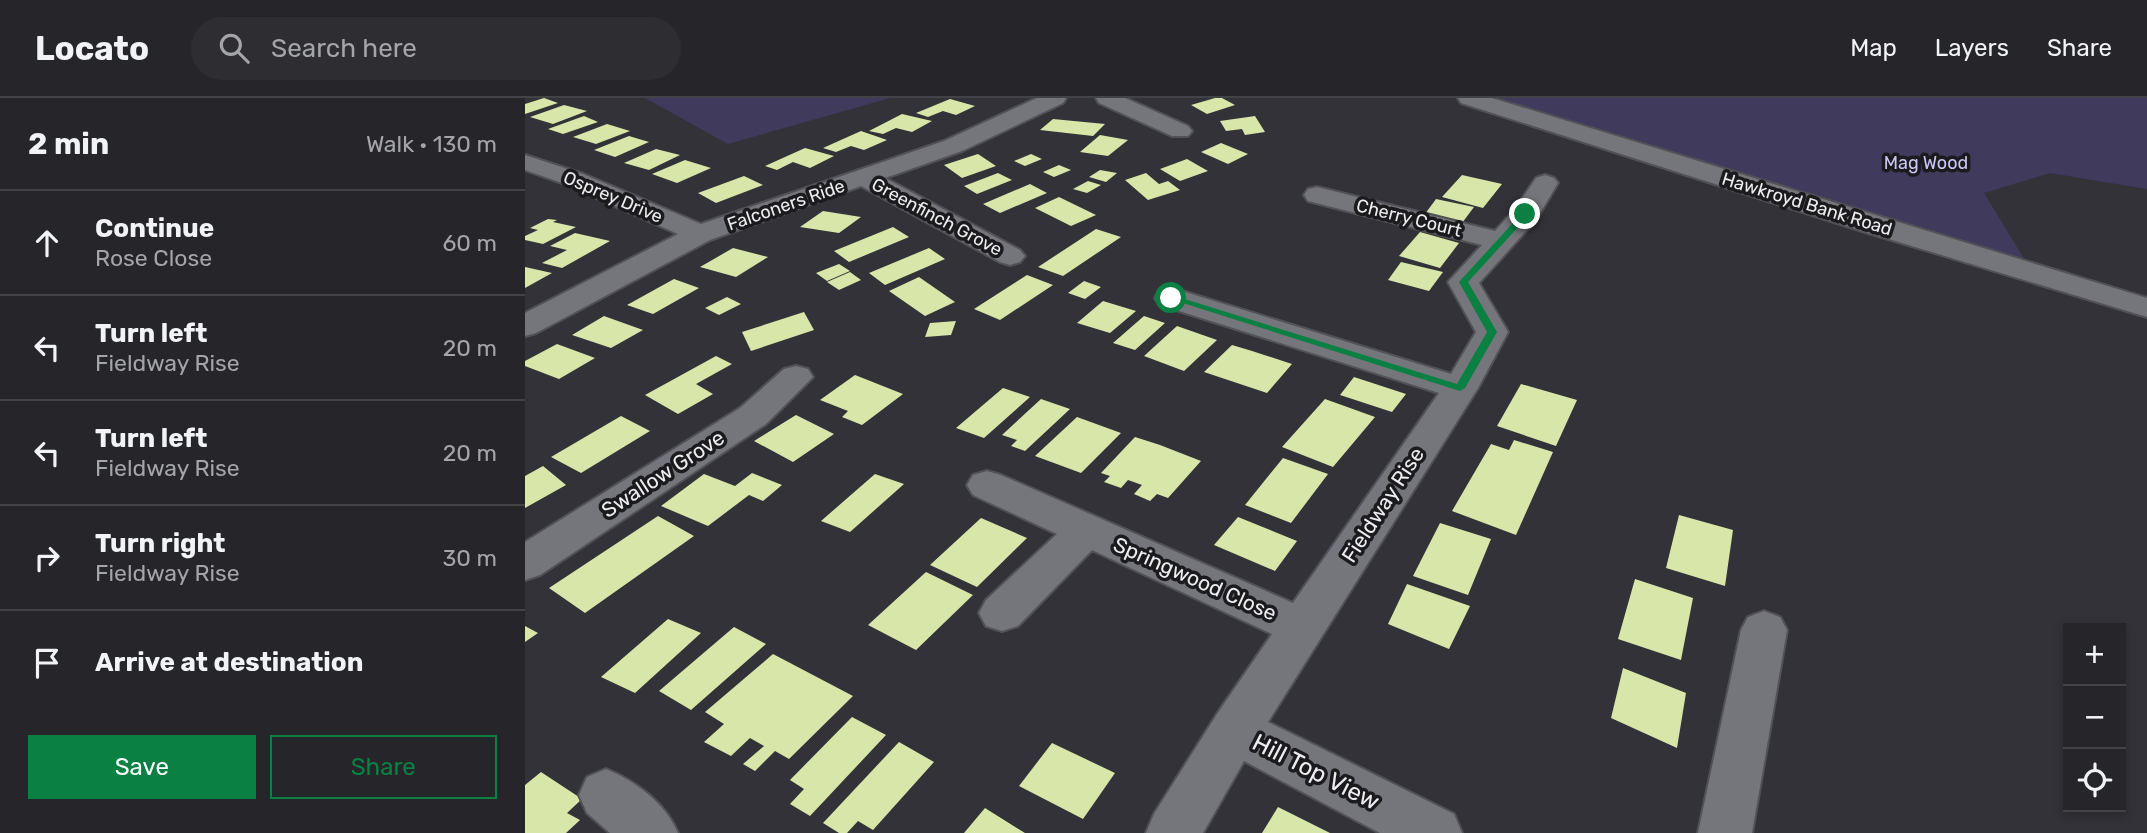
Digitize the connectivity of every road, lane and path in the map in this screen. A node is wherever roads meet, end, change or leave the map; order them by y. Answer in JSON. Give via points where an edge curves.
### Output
{"nodes":[{"id":1,"x":1055,"y":98,"type":"edge"},
{"id":2,"x":1107,"y":98,"type":"edge"},
{"id":3,"x":1469,"y":98,"type":"edge"},
{"id":4,"x":1180,"y":131,"type":"dead end"},
{"id":5,"x":525,"y":162,"type":"edge"},
{"id":6,"x":865,"y":178,"type":"junction"},
{"id":7,"x":1545,"y":183,"type":"dead end"},
{"id":8,"x":1317,"y":195,"type":"dead end"},
{"id":9,"x":701,"y":234,"type":"junction"},
{"id":10,"x":1501,"y":241,"type":"junction"},
{"id":11,"x":1010,"y":256,"type":"dead end"},
{"id":12,"x":1171,"y":298,"type":"dead end"},
{"id":13,"x":2147,"y":307,"type":"edge"},
{"id":14,"x":525,"y":326,"type":"edge"},
{"id":15,"x":796,"y":377,"type":"dead end"},
{"id":16,"x":1460,"y":388,"type":"junction"},
{"id":17,"x":987,"y":485,"type":"dead end"},
{"id":18,"x":1087,"y":530,"type":"junction"},
{"id":19,"x":525,"y":564,"type":"edge"},
{"id":20,"x":1002,"y":613,"type":"dead end"},
{"id":21,"x":1303,"y":628,"type":"junction"},
{"id":22,"x":1765,"y":630,"type":"dead end"},
{"id":23,"x":1235,"y":730,"type":"junction"},
{"id":24,"x":606,"y":795,"type":"dead end"},
{"id":25,"x":651,"y":833,"type":"edge"},
{"id":26,"x":1173,"y":833,"type":"edge"},
{"id":27,"x":1435,"y":833,"type":"edge"},
{"id":28,"x":1725,"y":833,"type":"edge"}],
"edges":[{"from":1,"to":6,"type":"street","name":"Falconers Ride","via":[[953,146]]},
{"from":2,"to":4,"type":"street"},
{"from":3,"to":13,"type":"street","name":"Hawkroyd Bank Road"},
{"from":5,"to":9,"type":"street","name":"Osprey Drive"},
{"from":6,"to":9,"type":"street","name":"Falconers Ride"},
{"from":6,"to":11,"type":"street","name":"Greenfinch Grove"},
{"from":7,"to":10,"type":"street","name":"Fieldway Rise"},
{"from":8,"to":10,"type":"street","name":"Cherry Court"},
{"from":9,"to":14,"type":"street","name":"Falconers Ride"},
{"from":10,"to":16,"type":"street","name":"Fieldway Rise","via":[[1463,282],[1492,332]]},
{"from":12,"to":16,"type":"street"},
{"from":15,"to":19,"type":"street","name":"Swallow Grove","via":[[753,416]]},
{"from":16,"to":21,"type":"street","name":"Fieldway Rise"},
{"from":17,"to":18,"type":"street","name":"Springwood Close"},
{"from":18,"to":20,"type":"street","name":"Springwood Close"},
{"from":18,"to":21,"type":"street","name":"Springwood Close"},
{"from":21,"to":23,"type":"street","name":"Fieldway Rise"},
{"from":22,"to":28,"type":"street"},
{"from":23,"to":26,"type":"street","name":"Fieldway Rise"},
{"from":23,"to":27,"type":"street","name":"Hill Top View"},
{"from":24,"to":25,"type":"street"}]}
